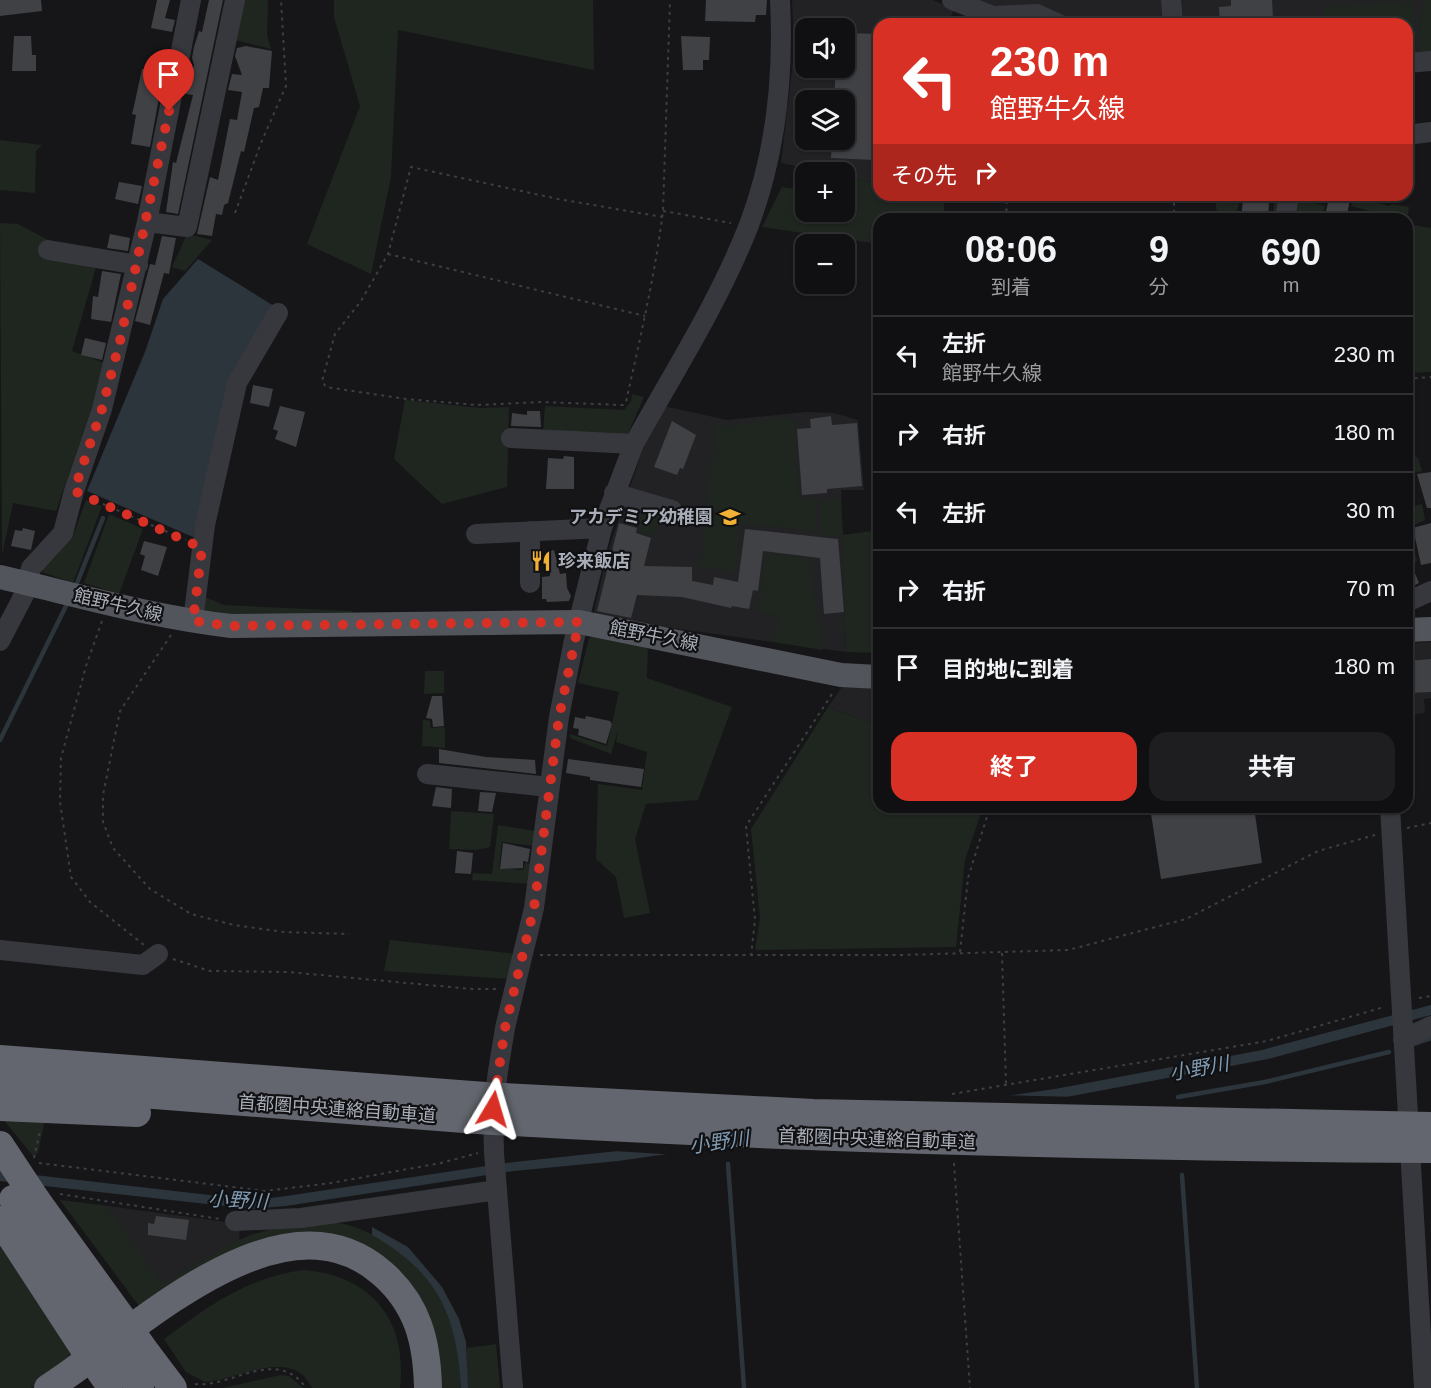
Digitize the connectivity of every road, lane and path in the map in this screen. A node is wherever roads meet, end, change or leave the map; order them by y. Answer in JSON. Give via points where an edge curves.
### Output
{"nodes":[{"id":1,"x":191,"y":0,"type":"edge"},
{"id":2,"x":235,"y":0,"type":"edge"},
{"id":3,"x":282,"y":0,"type":"edge"},
{"id":4,"x":670,"y":0,"type":"edge"},
{"id":5,"x":780,"y":0,"type":"edge"},
{"id":6,"x":952,"y":0,"type":"edge"},
{"id":7,"x":1171,"y":0,"type":"edge"},
{"id":8,"x":1046,"y":18,"type":"edge"},
{"id":9,"x":1172,"y":18,"type":"edge"},
{"id":10,"x":1431,"y":61,"type":"edge"},
{"id":11,"x":1413,"y":62,"type":"edge"},
{"id":12,"x":1431,"y":132,"type":"edge"},
{"id":13,"x":1413,"y":134,"type":"edge"},
{"id":14,"x":663,"y":211,"type":"junction"},
{"id":15,"x":236,"y":213,"type":"dead end"},
{"id":16,"x":663,"y":217,"type":"junction"},
{"id":17,"x":147,"y":222,"type":"junction"},
{"id":18,"x":748,"y":226,"type":"junction"},
{"id":19,"x":48,"y":250,"type":"dead end"},
{"id":20,"x":388,"y":254,"type":"junction"},
{"id":21,"x":138,"y":265,"type":"junction"},
{"id":22,"x":278,"y":314,"type":"dead end"},
{"id":23,"x":645,"y":316,"type":"junction"},
{"id":24,"x":1431,"y":377,"type":"edge"},
{"id":25,"x":1413,"y":378,"type":"edge"},
{"id":26,"x":511,"y":438,"type":"dead end"},
{"id":27,"x":634,"y":444,"type":"junction"},
{"id":28,"x":74,"y":491,"type":"junction"},
{"id":29,"x":614,"y":492,"type":"junction"},
{"id":30,"x":672,"y":510,"type":"dead end"},
{"id":31,"x":602,"y":528,"type":"junction"},
{"id":32,"x":530,"y":531,"type":"junction"},
{"id":33,"x":476,"y":534,"type":"dead end"},
{"id":34,"x":202,"y":548,"type":"junction"},
{"id":35,"x":0,"y":577,"type":"edge"},
{"id":36,"x":28,"y":583,"type":"junction"},
{"id":37,"x":530,"y":583,"type":"dead end"},
{"id":38,"x":1431,"y":591,"type":"edge"},
{"id":39,"x":1413,"y":599,"type":"edge"},
{"id":40,"x":108,"y":604,"type":"junction"},
{"id":41,"x":187,"y":620,"type":"junction"},
{"id":42,"x":579,"y":622,"type":"junction"},
{"id":43,"x":1413,"y":629,"type":"edge"},
{"id":44,"x":1431,"y":629,"type":"edge"},
{"id":45,"x":0,"y":641,"type":"edge"},
{"id":46,"x":846,"y":675,"type":"junction"},
{"id":47,"x":873,"y":677,"type":"edge"},
{"id":48,"x":427,"y":774,"type":"dead end"},
{"id":49,"x":549,"y":787,"type":"junction"},
{"id":50,"x":988,"y":813,"type":"edge"},
{"id":51,"x":1391,"y":813,"type":"edge"},
{"id":52,"x":1431,"y":823,"type":"edge"},
{"id":53,"x":1394,"y":831,"type":"junction"},
{"id":54,"x":349,"y":934,"type":"dead end"},
{"id":55,"x":0,"y":950,"type":"edge"},
{"id":56,"x":960,"y":952,"type":"junction"},
{"id":57,"x":525,"y":953,"type":"junction"},
{"id":58,"x":1002,"y":953,"type":"junction"},
{"id":59,"x":158,"y":954,"type":"junction"},
{"id":60,"x":751,"y":956,"type":"junction"},
{"id":61,"x":516,"y":988,"type":"junction"},
{"id":62,"x":1401,"y":1004,"type":"junction"},
{"id":63,"x":1431,"y":1026,"type":"edge"},
{"id":64,"x":1403,"y":1035,"type":"junction"},
{"id":65,"x":0,"y":1059,"type":"edge"},
{"id":66,"x":0,"y":1083,"type":"edge"},
{"id":67,"x":1006,"y":1084,"type":"junction"},
{"id":68,"x":950,"y":1094,"type":"dead end"},
{"id":69,"x":0,"y":1107,"type":"edge"},
{"id":70,"x":1431,"y":1111,"type":"edge"},
{"id":71,"x":477,"y":1119,"type":"junction"},
{"id":72,"x":41,"y":1126,"type":"dead end"},
{"id":73,"x":1431,"y":1126,"type":"edge"},
{"id":74,"x":1167,"y":1135,"type":"junction"},
{"id":75,"x":0,"y":1145,"type":"edge"},
{"id":76,"x":1431,"y":1149,"type":"edge"},
{"id":77,"x":494,"y":1151,"type":"junction"},
{"id":78,"x":954,"y":1163,"type":"dead end"},
{"id":79,"x":1431,"y":1169,"type":"edge"},
{"id":80,"x":497,"y":1185,"type":"junction"},
{"id":81,"x":21,"y":1198,"type":"edge"},
{"id":82,"x":235,"y":1221,"type":"joint"},
{"id":83,"x":127,"y":1377,"type":"edge"},
{"id":84,"x":180,"y":1384,"type":"edge"},
{"id":85,"x":48,"y":1388,"type":"edge"},
{"id":86,"x":75,"y":1388,"type":"edge"},
{"id":87,"x":306,"y":1388,"type":"edge"},
{"id":88,"x":410,"y":1388,"type":"edge"},
{"id":89,"x":428,"y":1388,"type":"edge"},
{"id":90,"x":513,"y":1388,"type":"edge"},
{"id":91,"x":970,"y":1388,"type":"edge"},
{"id":92,"x":1425,"y":1388,"type":"edge"}],
"edges":[{"from":1,"to":17,"type":"street"},
{"from":2,"to":17,"type":"street","via":[[187,228]]},
{"from":3,"to":15,"type":"path","via":[[286,86]]},
{"from":4,"to":14,"type":"path"},
{"from":5,"to":18,"type":"street","via":[[782,39],[776,123]]},
{"from":6,"to":8,"type":"street","via":[[993,16],[1037,14]]},
{"from":7,"to":9,"type":"street"},
{"from":10,"to":11,"type":"street"},
{"from":12,"to":13,"type":"street"},
{"from":14,"to":16,"type":"path"},
{"from":14,"to":18,"type":"path"},
{"from":16,"to":20,"type":"path","via":[[411,167]]},
{"from":16,"to":23,"type":"path"},
{"from":17,"to":21,"type":"street"},
{"from":18,"to":27,"type":"street","via":[[718,292]]},
{"from":19,"to":21,"type":"street"},
{"from":20,"to":23,"type":"path"},
{"from":20,"to":23,"type":"path","via":[[336,334],[322,381],[326,387],[478,405],[623,405]]},
{"from":21,"to":28,"type":"street","via":[[102,409]]},
{"from":22,"to":34,"type":"street","via":[[237,383]]},
{"from":24,"to":25,"type":"path"},
{"from":26,"to":27,"type":"street"},
{"from":27,"to":29,"type":"street"},
{"from":28,"to":34,"type":"path"},
{"from":28,"to":36,"type":"street","via":[[63,533],[31,568]]},
{"from":29,"to":30,"type":"street"},
{"from":29,"to":31,"type":"street"},
{"from":31,"to":32,"type":"street"},
{"from":31,"to":42,"type":"street"},
{"from":32,"to":33,"type":"street"},
{"from":32,"to":37,"type":"street"},
{"from":34,"to":41,"type":"street"},
{"from":35,"to":36,"type":"main road","name":"館野牛久線"},
{"from":36,"to":40,"type":"main road","name":"館野牛久線"},
{"from":36,"to":45,"type":"street"},
{"from":38,"to":39,"type":"street"},
{"from":40,"to":41,"type":"main road","name":"館野牛久線"},
{"from":40,"to":59,"type":"path","via":[[61,758],[62,813],[71,877],[90,902]]},
{"from":41,"to":42,"type":"main road","name":"館野牛久線","via":[[231,626]]},
{"from":41,"to":54,"type":"path","via":[[120,711],[103,795],[103,822],[113,848],[150,889],[191,914],[234,926]]},
{"from":42,"to":46,"type":"main road","name":"館野牛久線"},
{"from":42,"to":49,"type":"street"},
{"from":43,"to":44,"type":"main road"},
{"from":46,"to":47,"type":"main road","name":"館野牛久線"},
{"from":46,"to":60,"type":"path","via":[[746,826],[755,920]]},
{"from":48,"to":49,"type":"street"},
{"from":49,"to":57,"type":"street"},
{"from":50,"to":56,"type":"path","via":[[968,878]]},
{"from":51,"to":53,"type":"street"},
{"from":52,"to":53,"type":"path"},
{"from":53,"to":58,"type":"path","via":[[1318,851],[1186,919],[1068,950]]},
{"from":53,"to":62,"type":"street"},
{"from":55,"to":59,"type":"street","via":[[142,965]]},
{"from":56,"to":58,"type":"path"},
{"from":56,"to":60,"type":"path"},
{"from":57,"to":60,"type":"path","via":[[555,957]]},
{"from":57,"to":61,"type":"street"},
{"from":58,"to":67,"type":"path"},
{"from":59,"to":61,"type":"path","via":[[210,971],[288,972],[472,990]]},
{"from":61,"to":77,"type":"street","via":[[498,1071],[493,1109]]},
{"from":62,"to":64,"type":"street"},
{"from":62,"to":67,"type":"path","via":[[1267,1041]]},
{"from":63,"to":64,"type":"street"},
{"from":64,"to":92,"type":"street"},
{"from":65,"to":74,"type":"highway","name":"首都圏中央連絡自動車道","bridge":true,"via":[[638,1105],[964,1119]]},
{"from":66,"to":71,"type":"highway","name":"首都圏中央連絡自動車道"},
{"from":67,"to":68,"type":"path"},
{"from":69,"to":71,"type":"highway","via":[[385,1126]]},
{"from":70,"to":74,"type":"highway","bridge":true,"via":[[1235,1110]]},
{"from":71,"to":74,"type":"highway","name":"首都圏中央連絡自動車道","bridge":true,"via":[[810,1137]]},
{"from":72,"to":77,"type":"path","via":[[33,1160],[43,1166],[265,1191],[331,1183]]},
{"from":73,"to":74,"type":"highway","name":"首都圏中央連絡自動車道","bridge":true},
{"from":74,"to":76,"type":"highway","name":"首都圏中央連絡自動車道","bridge":true},
{"from":74,"to":79,"type":"highway","bridge":true,"via":[[1249,1160]]},
{"from":75,"to":81,"type":"highway","bridge":true},
{"from":77,"to":80,"type":"street"},
{"from":78,"to":91,"type":"path"},
{"from":80,"to":82,"type":"street","via":[[301,1218]]},
{"from":80,"to":90,"type":"street"},
{"from":81,"to":82,"type":"path"},
{"from":81,"to":83,"type":"highway","bridge":true},
{"from":83,"to":84,"type":"highway"},
{"from":84,"to":87,"type":"path","via":[[218,1386],[280,1371],[296,1376]]},
{"from":85,"to":89,"type":"highway","via":[[209,1277],[256,1255],[302,1245],[357,1257],[374,1266],[399,1290],[412,1308],[426,1345]]},
{"from":86,"to":88,"type":"highway","via":[[206,1295],[243,1275],[282,1263],[318,1260],[364,1278],[396,1311],[409,1342]]}]}
